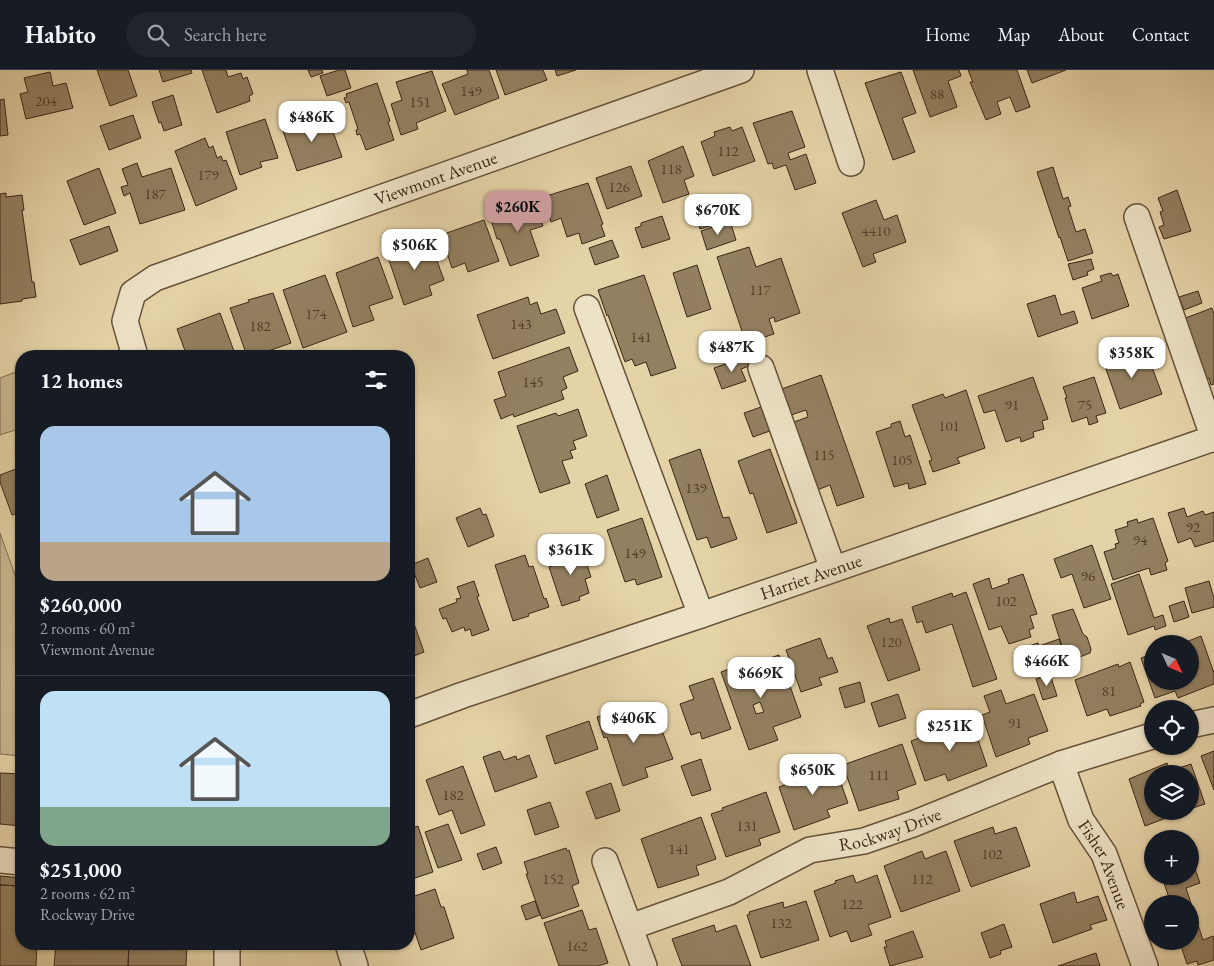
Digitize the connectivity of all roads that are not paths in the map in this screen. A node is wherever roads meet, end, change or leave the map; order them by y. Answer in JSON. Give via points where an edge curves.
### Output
{"nodes":[{"id":1,"x":741,"y":70,"type":"edge"},
{"id":2,"x":820,"y":70,"type":"edge"},
{"id":3,"x":850,"y":163,"type":"dead end"},
{"id":4,"x":1137,"y":217,"type":"dead end"},
{"id":5,"x":587,"y":308,"type":"dead end"},
{"id":6,"x":132,"y":350,"type":"edge"},
{"id":7,"x":761,"y":368,"type":"dead end"},
{"id":8,"x":1214,"y":439,"type":"edge"},
{"id":9,"x":833,"y":569,"type":"junction"},
{"id":10,"x":701,"y":616,"type":"junction"},
{"id":11,"x":415,"y":713,"type":"edge"},
{"id":12,"x":1214,"y":720,"type":"edge"},
{"id":13,"x":1199,"y":723,"type":"edge"},
{"id":14,"x":1144,"y":738,"type":"edge"},
{"id":15,"x":1061,"y":764,"type":"junction"},
{"id":16,"x":0,"y":860,"type":"edge"},
{"id":17,"x":15,"y":861,"type":"edge"},
{"id":18,"x":605,"y":861,"type":"dead end"},
{"id":19,"x":630,"y":927,"type":"junction"},
{"id":20,"x":228,"y":950,"type":"edge"},
{"id":21,"x":350,"y":950,"type":"edge"},
{"id":22,"x":227,"y":966,"type":"edge"},
{"id":23,"x":355,"y":966,"type":"edge"},
{"id":24,"x":644,"y":966,"type":"edge"},
{"id":25,"x":1145,"y":966,"type":"edge"}],
"edges":[{"from":1,"to":6,"type":"street","name":"Viewmont Avenue","via":[[155,278],[133,293],[125,321]]},
{"from":2,"to":3,"type":"street"},
{"from":4,"to":8,"type":"street"},
{"from":5,"to":10,"type":"street"},
{"from":7,"to":9,"type":"street"},
{"from":8,"to":9,"type":"street","name":"Harriet Avenue"},
{"from":9,"to":10,"type":"street","name":"Harriet Avenue"},
{"from":10,"to":11,"type":"street","name":"Harriet Avenue"},
{"from":12,"to":13,"type":"street"},
{"from":14,"to":15,"type":"street","name":"Rockway Drive"},
{"from":15,"to":19,"type":"street","name":"Rockway Drive","via":[[864,841],[810,850],[729,892]]},
{"from":15,"to":25,"type":"street","name":"Fisher Avenue","via":[[1081,820],[1104,854]]},
{"from":16,"to":17,"type":"street"},
{"from":18,"to":19,"type":"street"},
{"from":19,"to":24,"type":"street"},
{"from":20,"to":22,"type":"street"},
{"from":21,"to":23,"type":"street"}]}
